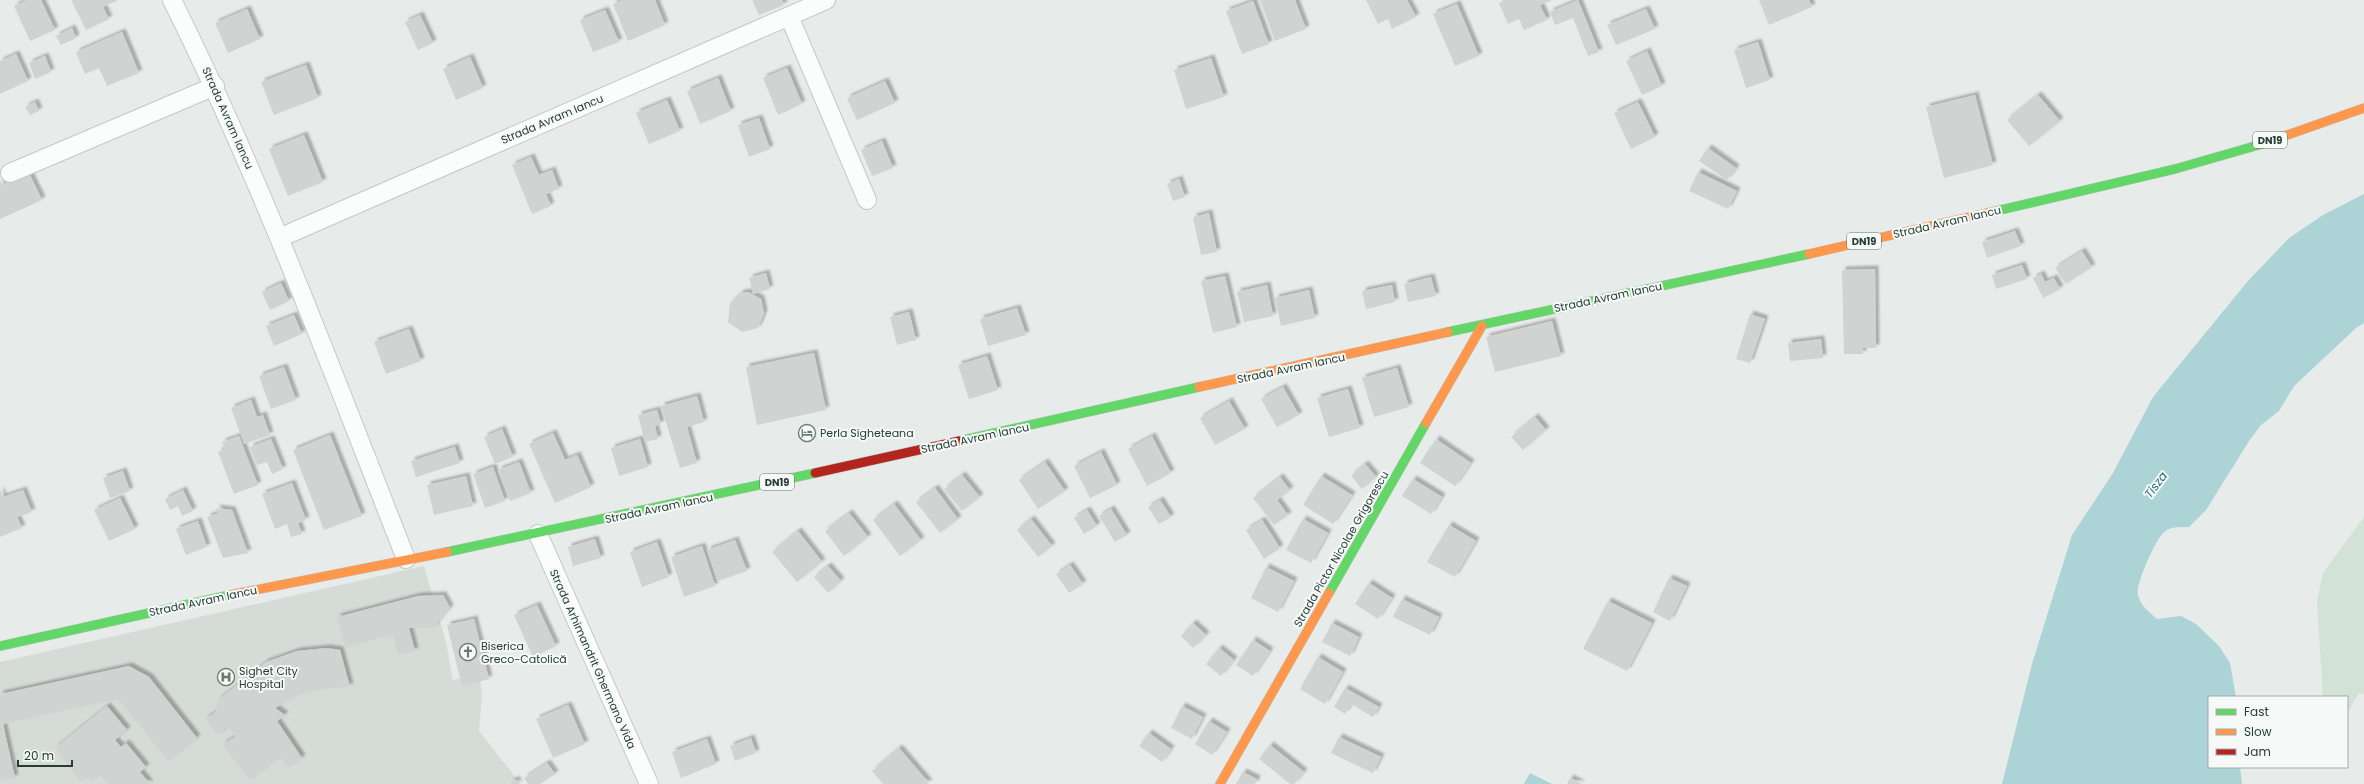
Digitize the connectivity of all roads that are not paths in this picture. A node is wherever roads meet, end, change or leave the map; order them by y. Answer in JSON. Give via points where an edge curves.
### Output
{"nodes":[{"id":1,"x":172,"y":0,"type":"edge"},
{"id":2,"x":826,"y":0,"type":"edge"},
{"id":3,"x":789,"y":16,"type":"junction"},
{"id":4,"x":215,"y":86,"type":"junction"},
{"id":5,"x":2364,"y":108,"type":"edge"},
{"id":6,"x":10,"y":173,"type":"dead end"},
{"id":7,"x":867,"y":200,"type":"dead end"},
{"id":8,"x":279,"y":238,"type":"junction"},
{"id":9,"x":1482,"y":326,"type":"junction"},
{"id":10,"x":538,"y":534,"type":"junction"},
{"id":11,"x":406,"y":559,"type":"junction"},
{"id":12,"x":0,"y":646,"type":"edge"},
{"id":13,"x":649,"y":784,"type":"edge"},
{"id":14,"x":1220,"y":784,"type":"edge"}],
"edges":[{"from":1,"to":4,"type":"street","name":"Strada Avram Iancu"},
{"from":2,"to":3,"type":"street","name":"Strada Avram Iancu"},
{"from":3,"to":7,"type":"street"},
{"from":3,"to":8,"type":"street","name":"Strada Avram Iancu"},
{"from":4,"to":6,"type":"street"},
{"from":4,"to":8,"type":"street","name":"Strada Avram Iancu"},
{"from":5,"to":9,"type":"main road","name":"Strada Avram Iancu","number":"DN19","via":[[2243,150],[2175,169],[1734,272],[1640,290]]},
{"from":8,"to":11,"type":"street","name":"Strada Avram Iancu"},
{"from":9,"to":10,"type":"main road","name":"Strada Avram Iancu","number":"DN19"},
{"from":9,"to":14,"type":"main road","name":"Strada Pictor Nicolae Grigorescu"},
{"from":10,"to":11,"type":"main road","name":"Strada Avram Iancu","number":"DN19"},
{"from":10,"to":13,"type":"street","name":"Strada Arhimandrit Ghermano Vida"},
{"from":11,"to":12,"type":"main road","name":"Strada Avram Iancu","number":"DN19"}]}
